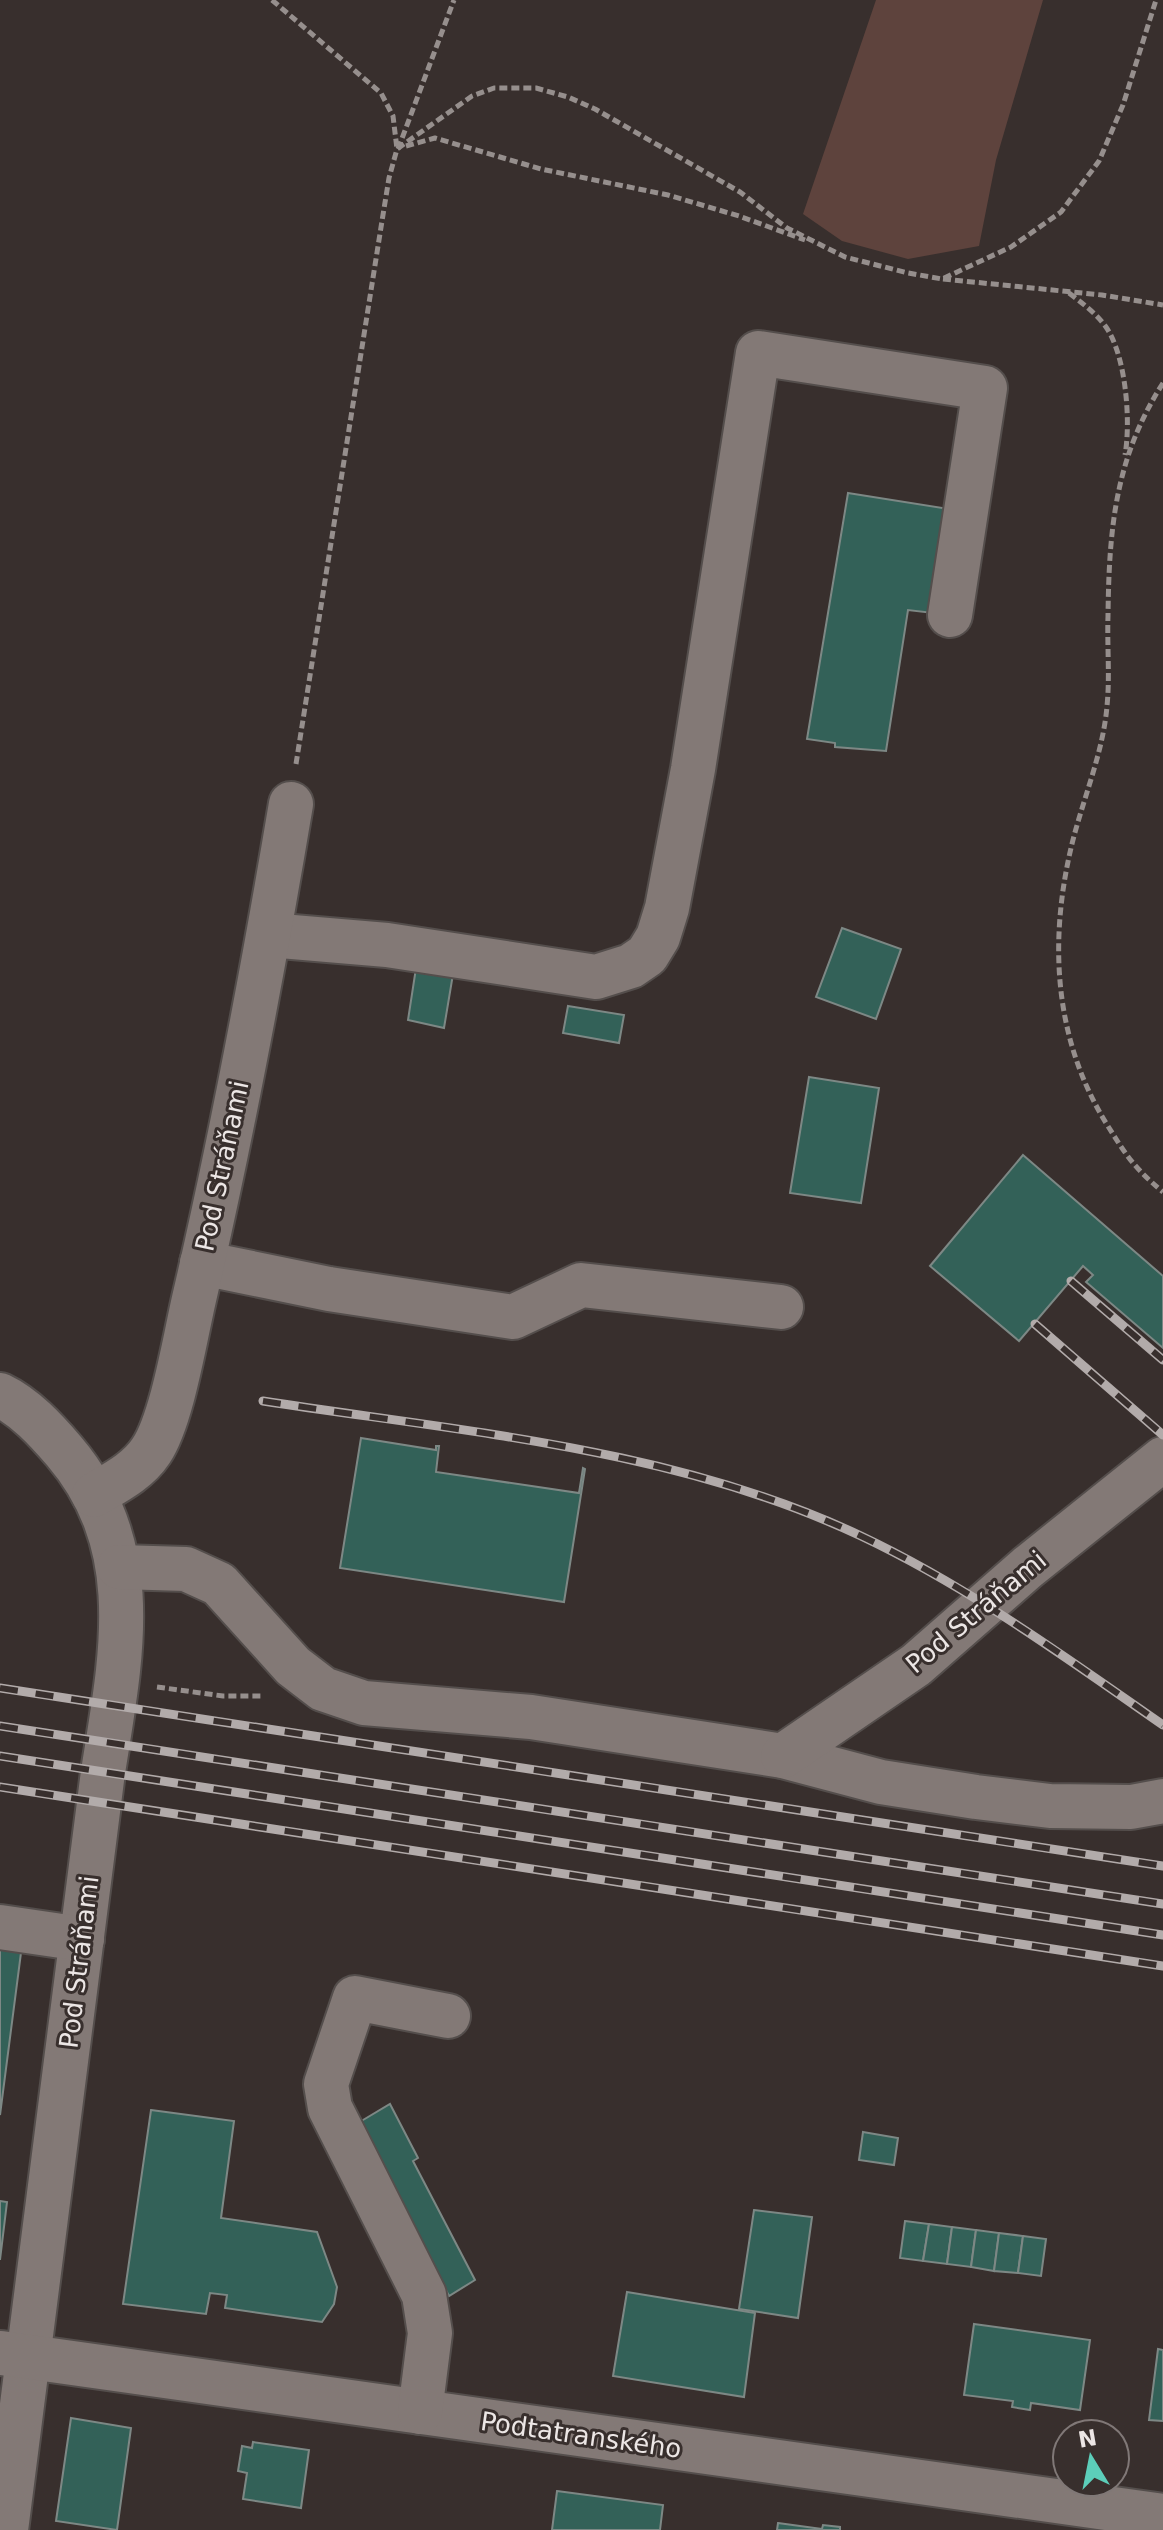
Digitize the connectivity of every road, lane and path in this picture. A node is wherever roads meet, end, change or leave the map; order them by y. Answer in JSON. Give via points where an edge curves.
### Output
{"nodes":[{"id":1,"x":272,"y":0,"type":"edge"},
{"id":2,"x":454,"y":0,"type":"edge"},
{"id":3,"x":1156,"y":0,"type":"edge"},
{"id":4,"x":397,"y":149,"type":"junction"},
{"id":5,"x":826,"y":247,"type":"junction"},
{"id":6,"x":942,"y":279,"type":"junction"},
{"id":7,"x":1067,"y":291,"type":"junction"},
{"id":8,"x":1161,"y":307,"type":"edge"},
{"id":9,"x":1163,"y":383,"type":"edge"},
{"id":10,"x":1123,"y":468,"type":"junction"},
{"id":11,"x":950,"y":615,"type":"dead end"},
{"id":12,"x":291,"y":804,"type":"joint"},
{"id":13,"x":269,"y":935,"type":"junction"},
{"id":14,"x":1163,"y":1192,"type":"edge"},
{"id":15,"x":202,"y":1263,"type":"junction"},
{"id":16,"x":781,"y":1307,"type":"dead end"},
{"id":17,"x":0,"y":1395,"type":"edge"},
{"id":18,"x":1163,"y":1459,"type":"edge"},
{"id":19,"x":94,"y":1495,"type":"junction"},
{"id":20,"x":119,"y":1567,"type":"junction"},
{"id":21,"x":116,"y":1681,"type":"junction"},
{"id":22,"x":268,"y":1696,"type":"dead end"},
{"id":23,"x":783,"y":1756,"type":"junction"},
{"id":24,"x":1163,"y":1801,"type":"edge"},
{"id":25,"x":0,"y":1927,"type":"edge"},
{"id":26,"x":82,"y":1939,"type":"junction"},
{"id":27,"x":448,"y":2016,"type":"dead end"},
{"id":28,"x":15,"y":2355,"type":"edge"},
{"id":29,"x":420,"y":2412,"type":"junction"},
{"id":30,"x":1163,"y":2516,"type":"edge"},
{"id":31,"x":1094,"y":2519,"type":"edge"},
{"id":32,"x":6,"y":2530,"type":"edge"}],
"edges":[{"from":1,"to":4,"type":"path","via":[[381,93],[393,116]]},
{"from":2,"to":4,"type":"path"},
{"from":3,"to":6,"type":"path","via":[[1099,161],[1061,212],[1011,247]]},
{"from":4,"to":5,"type":"path","via":[[435,138],[541,169],[668,195]]},
{"from":4,"to":5,"type":"path","via":[[472,96],[494,88],[536,88],[595,109],[705,170],[787,228]]},
{"from":4,"to":12,"type":"path"},
{"from":5,"to":6,"type":"path","via":[[845,257]]},
{"from":6,"to":7,"type":"path"},
{"from":7,"to":8,"type":"path"},
{"from":7,"to":10,"type":"path","via":[[1096,314],[1118,353],[1127,415]]},
{"from":9,"to":10,"type":"path","via":[[1137,426]]},
{"from":10,"to":14,"type":"path","via":[[1112,528],[1107,711],[1062,894],[1058,982],[1070,1041],[1093,1102],[1125,1156]]},
{"from":11,"to":13,"type":"street","via":[[985,388],[758,353],[693,769],[667,908],[647,955],[596,977],[387,945]]},
{"from":12,"to":13,"type":"street","name":"Pod Stráňami"},
{"from":13,"to":15,"type":"street","name":"Pod Stráňami"},
{"from":15,"to":16,"type":"street","via":[[513,1317],[581,1285]]},
{"from":15,"to":19,"type":"street","name":"Pod Stráňami","via":[[176,1380],[152,1450],[133,1471]]},
{"from":17,"to":19,"type":"street","name":"Pod Stráňami","via":[[46,1430]]},
{"from":18,"to":23,"type":"street","name":"Pod Stráňami","via":[[916,1665]]},
{"from":19,"to":20,"type":"street","name":"Pod Stráňami"},
{"from":20,"to":21,"type":"street","name":"Pod Stráňami","via":[[123,1605]]},
{"from":20,"to":23,"type":"street","via":[[186,1569],[219,1584],[293,1666],[323,1689],[364,1703],[531,1717]]},
{"from":21,"to":22,"type":"path","via":[[223,1696]]},
{"from":21,"to":26,"type":"street","name":"Pod Stráňami"},
{"from":23,"to":24,"type":"street","via":[[881,1782],[1050,1806],[1131,1807]]},
{"from":25,"to":26,"type":"street"},
{"from":26,"to":28,"type":"street","name":"Pod Stráňami"},
{"from":27,"to":29,"type":"street","via":[[355,1998],[326,2084],[330,2108],[424,2295],[430,2333]]},
{"from":28,"to":29,"type":"street","name":"Podtatranského"},
{"from":28,"to":32,"type":"street","name":"Pod Stráňami"},
{"from":29,"to":31,"type":"street","name":"Podtatranského"},
{"from":30,"to":31,"type":"street","name":"Podtatranského"}]}
